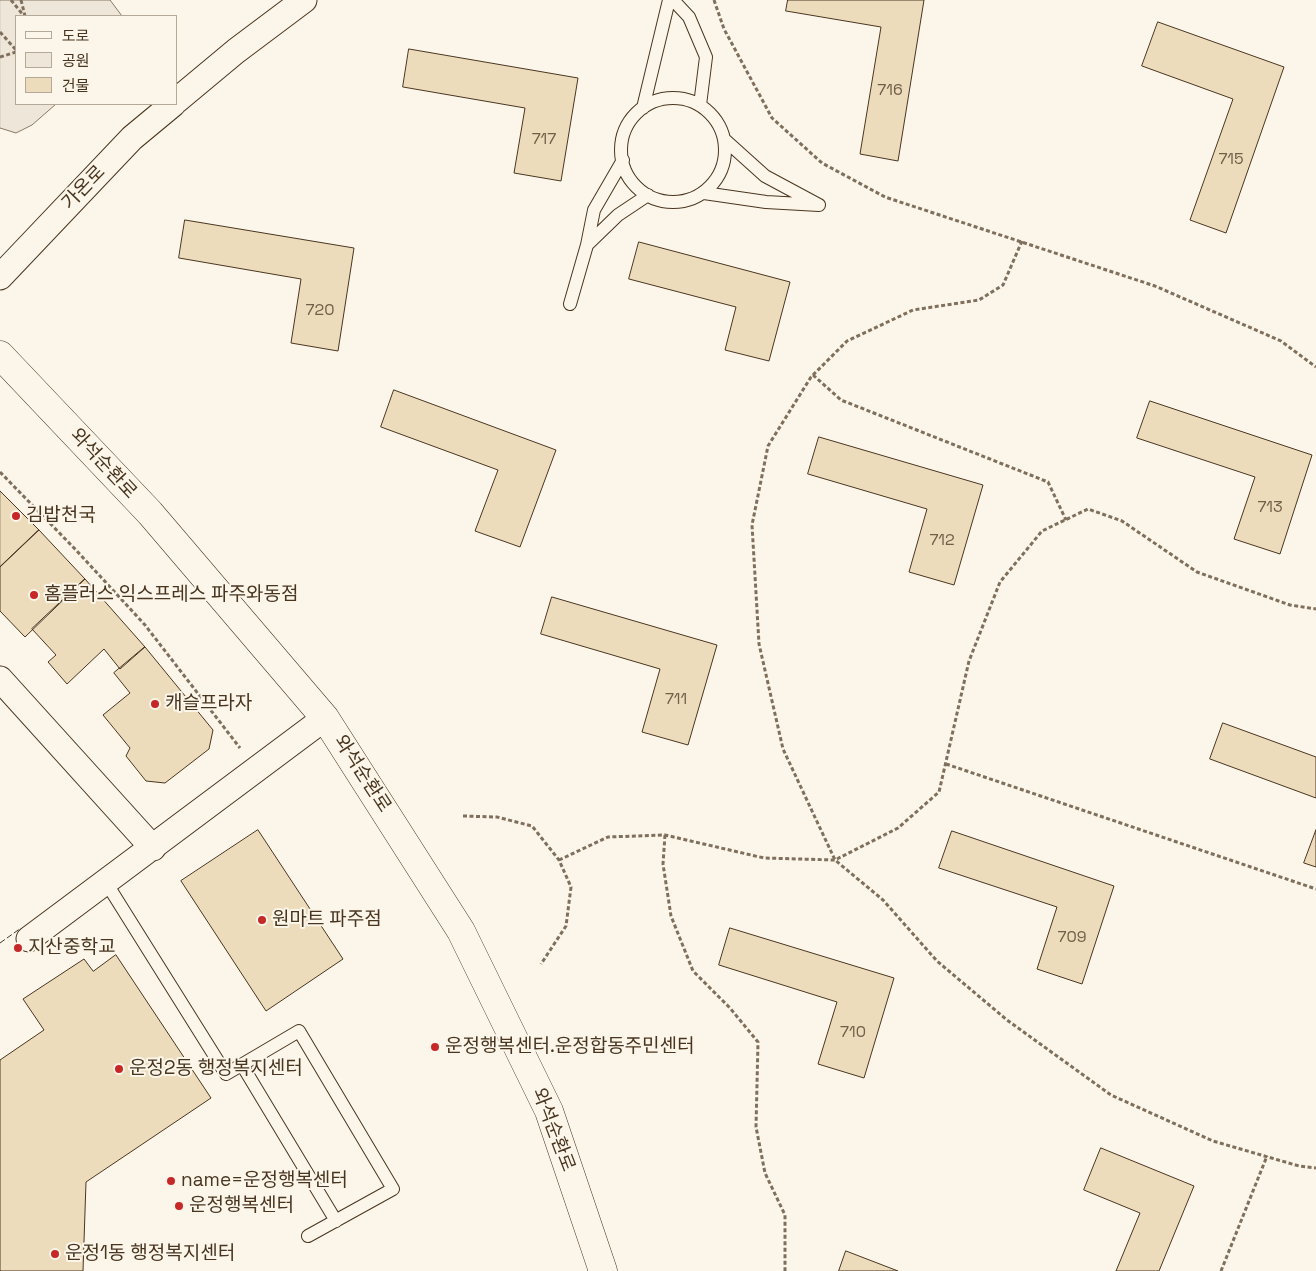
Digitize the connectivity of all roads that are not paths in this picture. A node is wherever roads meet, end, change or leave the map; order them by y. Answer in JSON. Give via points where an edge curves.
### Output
{"nodes":[{"id":1,"x":304,"y":0,"type":"edge"},
{"id":2,"x":669,"y":0,"type":"edge"},
{"id":3,"x":673,"y":0,"type":"edge"},
{"id":4,"x":178,"y":99,"type":"edge"},
{"id":5,"x":172,"y":105,"type":"edge"},
{"id":6,"x":700,"y":105,"type":"junction"},
{"id":7,"x":643,"y":108,"type":"junction"},
{"id":8,"x":725,"y":140,"type":"junction"},
{"id":9,"x":622,"y":160,"type":"junction"},
{"id":10,"x":704,"y":193,"type":"junction"},
{"id":11,"x":648,"y":195,"type":"junction"},
{"id":12,"x":587,"y":246,"type":"junction"},
{"id":13,"x":0,"y":277,"type":"edge"},
{"id":14,"x":570,"y":304,"type":"dead end"},
{"id":15,"x":0,"y":355,"type":"edge"},
{"id":16,"x":0,"y":679,"type":"edge"},
{"id":17,"x":326,"y":718,"type":"junction"},
{"id":18,"x":153,"y":848,"type":"junction"},
{"id":19,"x":107,"y":884,"type":"junction"},
{"id":20,"x":29,"y":939,"type":"dead end"},
{"id":21,"x":242,"y":1065,"type":"junction"},
{"id":22,"x":336,"y":1221,"type":"junction"},
{"id":23,"x":308,"y":1236,"type":"dead end"},
{"id":24,"x":603,"y":1271,"type":"edge"}],
"edges":[{"from":1,"to":4,"type":"street"},
{"from":2,"to":7,"type":"lane"},
{"from":3,"to":6,"type":"lane","via":[[689,17],[706,57]]},
{"from":5,"to":13,"type":"street","name":"가온로","via":[[132,138]]},
{"from":6,"to":7,"type":"lane","via":[[671,98]]},
{"from":6,"to":8,"type":"lane","via":[[720,126]]},
{"from":7,"to":9,"type":"lane","via":[[625,131]]},
{"from":8,"to":10,"type":"lane","via":[[722,170]]},
{"from":8,"to":10,"type":"lane","via":[[765,176],[819,205],[766,202]]},
{"from":9,"to":11,"type":"lane","via":[[627,174]]},
{"from":9,"to":12,"type":"lane","via":[[594,210]]},
{"from":10,"to":11,"type":"lane","via":[[676,202],[661,201]]},
{"from":11,"to":12,"type":"lane","via":[[618,215]]},
{"from":12,"to":14,"type":"lane"},
{"from":15,"to":17,"type":"street","name":"와석순환로","via":[[150,513]]},
{"from":16,"to":18,"type":"street"},
{"from":17,"to":18,"type":"street"},
{"from":17,"to":24,"type":"street","name":"와석순환로","via":[[461,931],[549,1111]]},
{"from":18,"to":19,"type":"street"},
{"from":19,"to":20,"type":"street"},
{"from":19,"to":21,"type":"lane","via":[[226,1074]]},
{"from":21,"to":22,"type":"lane"},
{"from":21,"to":22,"type":"lane","via":[[299,1031],[393,1189]]},
{"from":22,"to":23,"type":"lane"}]}
